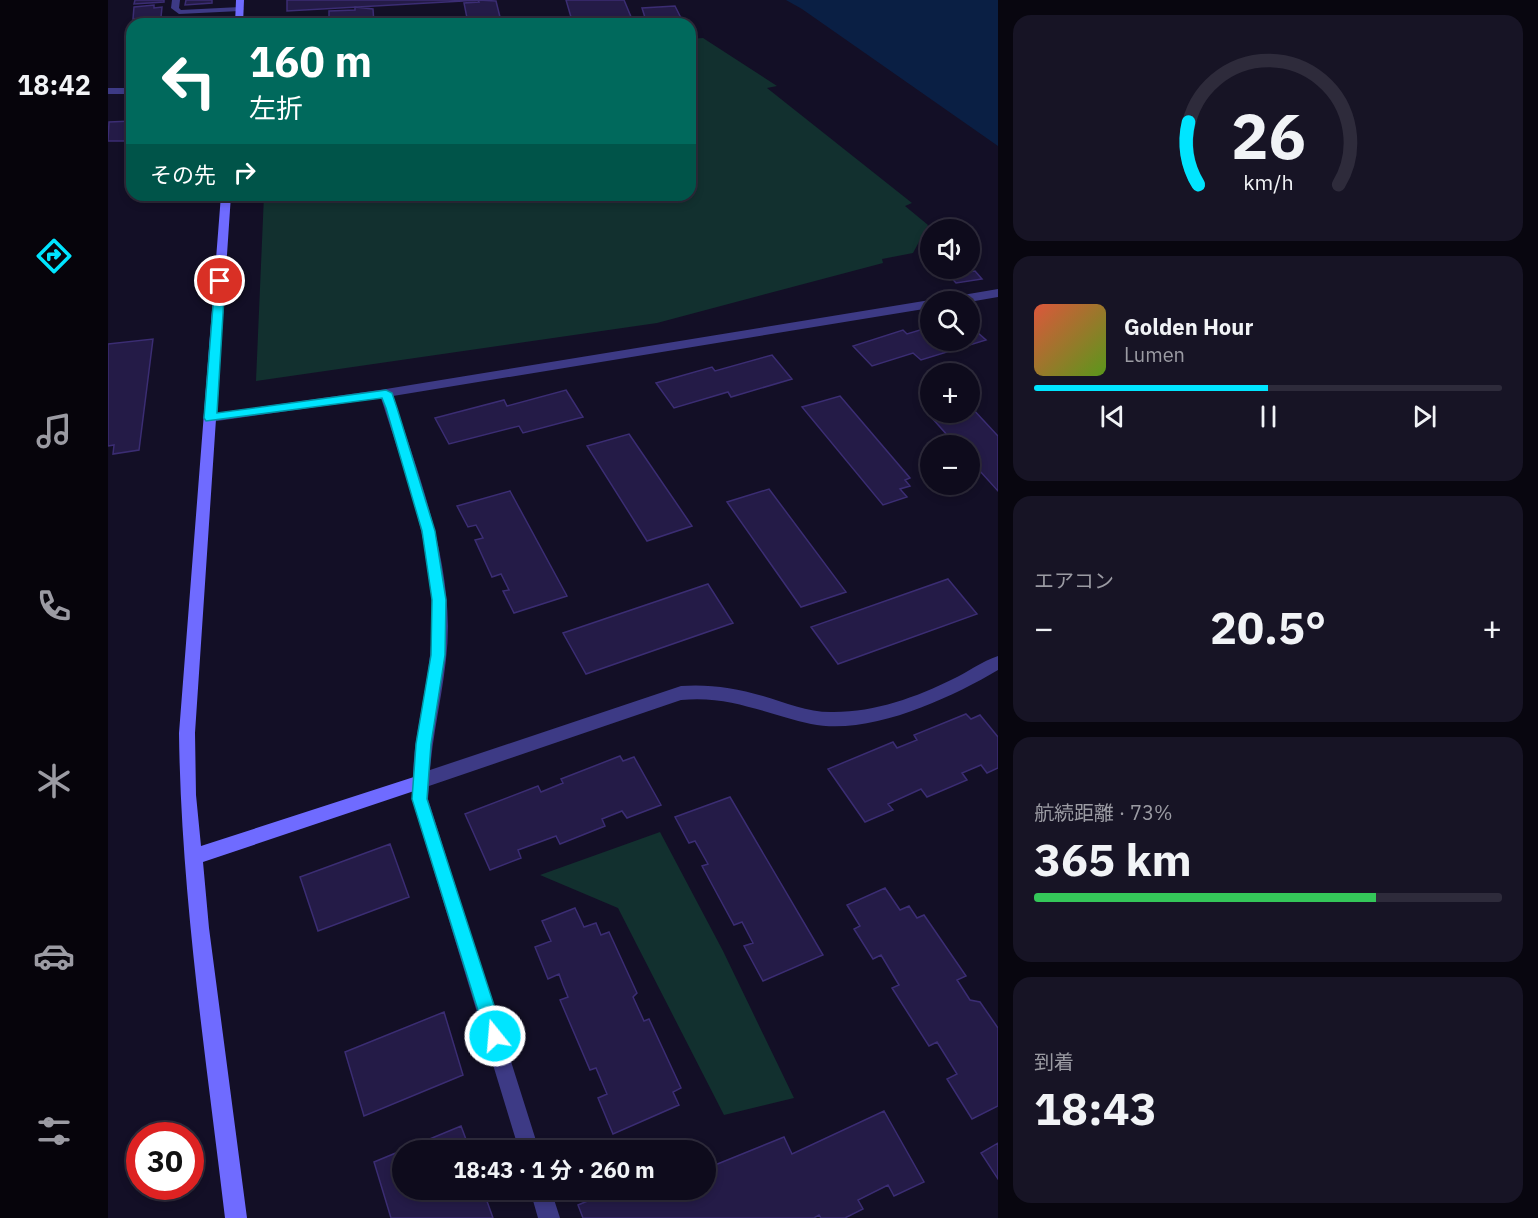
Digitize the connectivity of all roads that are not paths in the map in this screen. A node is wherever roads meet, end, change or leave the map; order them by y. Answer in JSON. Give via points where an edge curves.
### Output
{"nodes":[{"id":1,"x":176,"y":0,"type":"edge"},
{"id":2,"x":240,"y":4,"type":"edge"},
{"id":3,"x":108,"y":91,"type":"edge"},
{"id":4,"x":126,"y":91,"type":"edge"},
{"id":5,"x":226,"y":201,"type":"edge"},
{"id":6,"x":998,"y":293,"type":"edge"},
{"id":7,"x":980,"y":296,"type":"edge"},
{"id":8,"x":920,"y":306,"type":"edge"},
{"id":9,"x":386,"y":393,"type":"junction"},
{"id":10,"x":210,"y":418,"type":"junction"},
{"id":11,"x":998,"y":662,"type":"edge"},
{"id":12,"x":420,"y":782,"type":"junction"},
{"id":13,"x":193,"y":856,"type":"junction"},
{"id":14,"x":526,"y":1140,"type":"edge"},
{"id":15,"x":544,"y":1200,"type":"edge"},
{"id":16,"x":236,"y":1218,"type":"edge"},
{"id":17,"x":549,"y":1218,"type":"edge"}],
"edges":[{"from":1,"to":2,"type":"lane","via":[[179,12]]},
{"from":3,"to":4,"type":"street"},
{"from":5,"to":10,"type":"street"},
{"from":6,"to":7,"type":"street"},
{"from":8,"to":9,"type":"street"},
{"from":9,"to":10,"type":"street"},
{"from":9,"to":12,"type":"street","via":[[420,500],[438,578],[438,655]]},
{"from":10,"to":13,"type":"street","via":[[187,733]]},
{"from":11,"to":12,"type":"street","via":[[919,699],[847,720],[813,717],[736,695],[681,693]]},
{"from":12,"to":13,"type":"street"},
{"from":12,"to":14,"type":"street","via":[[423,815]]},
{"from":13,"to":16,"type":"street"},
{"from":15,"to":17,"type":"street"}]}
